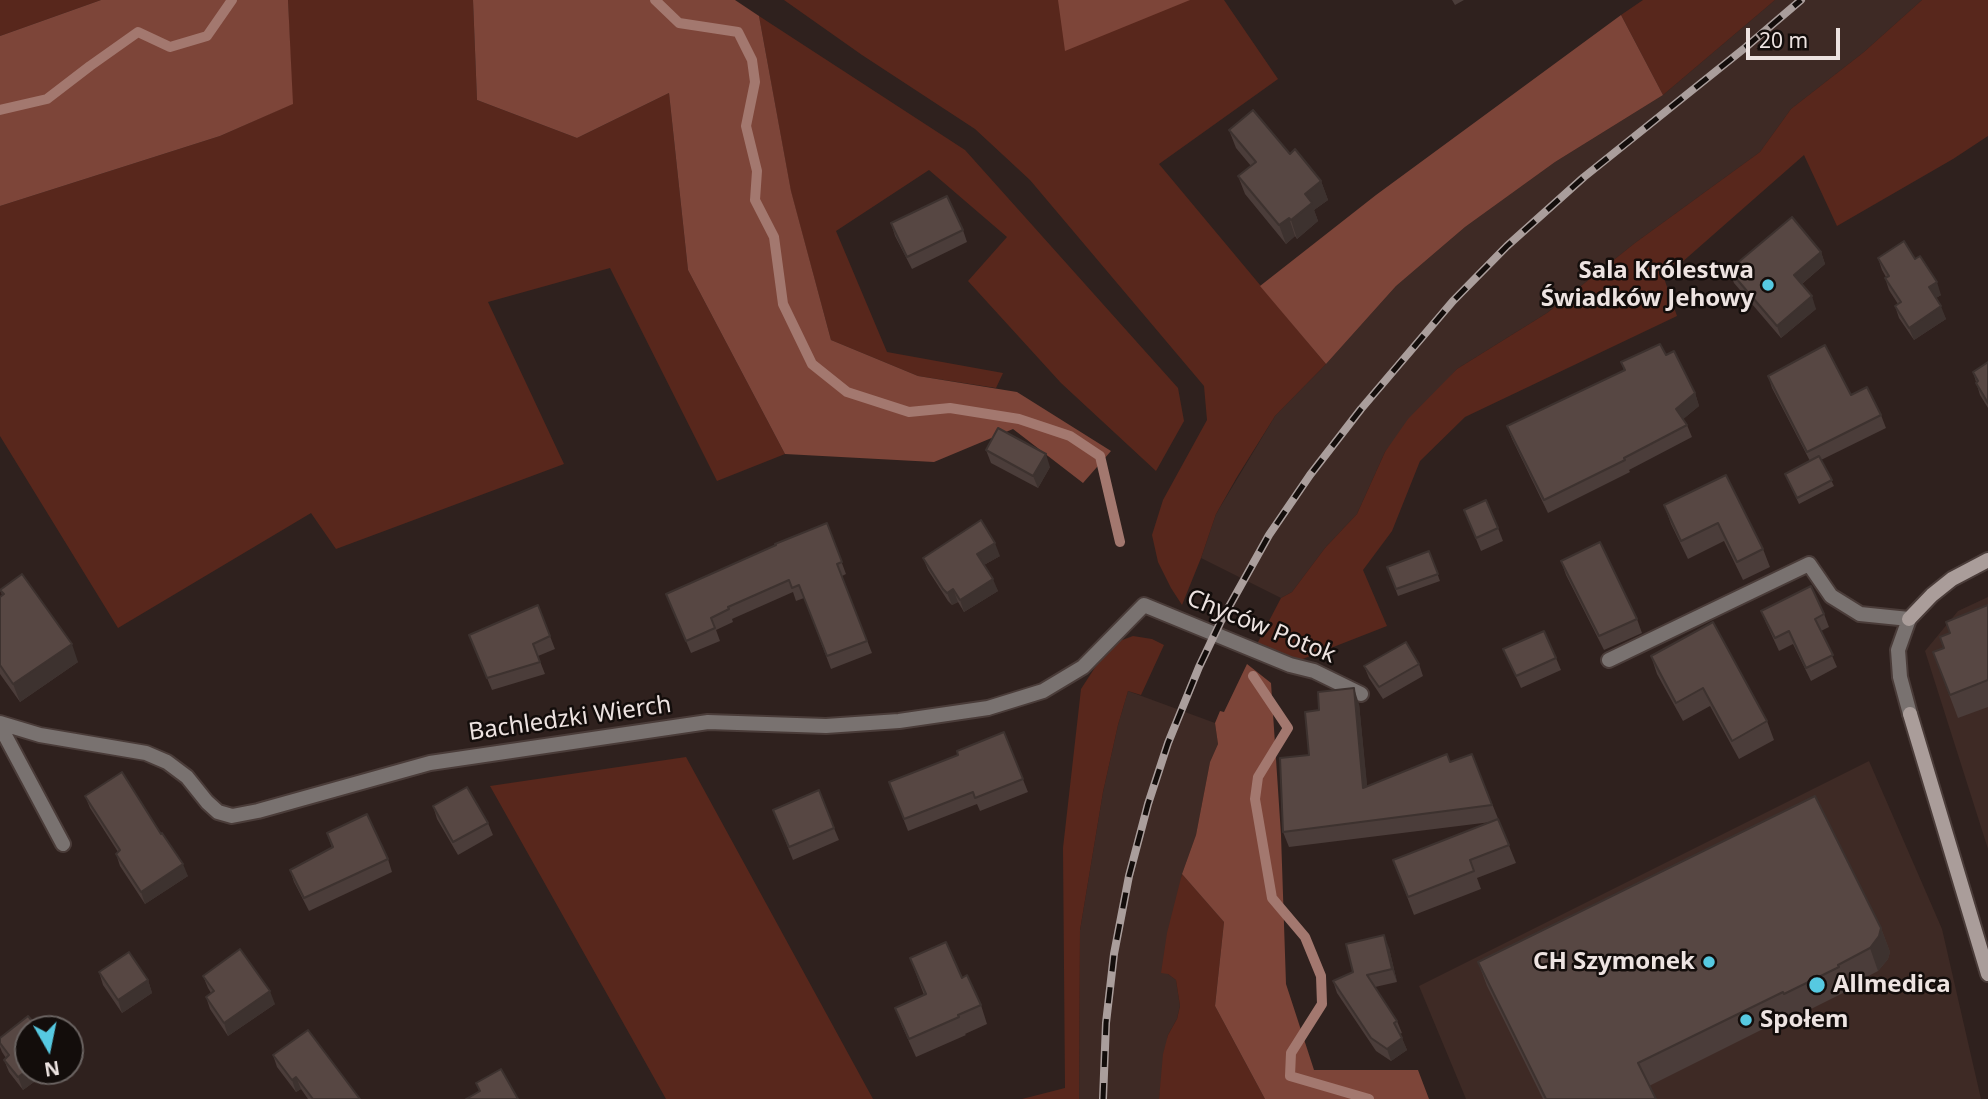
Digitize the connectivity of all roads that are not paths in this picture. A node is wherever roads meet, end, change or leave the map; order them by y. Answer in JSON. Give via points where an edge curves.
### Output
{"nodes":[{"id":1,"x":1988,"y":560,"type":"edge"},
{"id":2,"x":1143,"y":605,"type":"joint"},
{"id":3,"x":1909,"y":619,"type":"junction"},
{"id":4,"x":1609,"y":660,"type":"dead end"},
{"id":5,"x":1360,"y":694,"type":"dead end"},
{"id":6,"x":0,"y":725,"type":"edge"},
{"id":7,"x":63,"y":844,"type":"dead end"},
{"id":8,"x":1988,"y":974,"type":"edge"}],
"edges":[{"from":1,"to":3,"type":"street","via":[[1952,579]]},
{"from":2,"to":5,"type":"street","name":"Chyców Potok","via":[[1314,671]]},
{"from":2,"to":6,"type":"street","name":"Bachledzki Wierch","via":[[1083,667],[1043,691],[988,708],[826,726],[708,722],[430,763],[232,816],[207,802],[187,777],[167,762],[146,753]]},
{"from":3,"to":4,"type":"street","via":[[1860,614],[1831,596],[1809,564]]},
{"from":3,"to":8,"type":"street","via":[[1898,650],[1900,677]]},
{"from":6,"to":7,"type":"street"}]}
